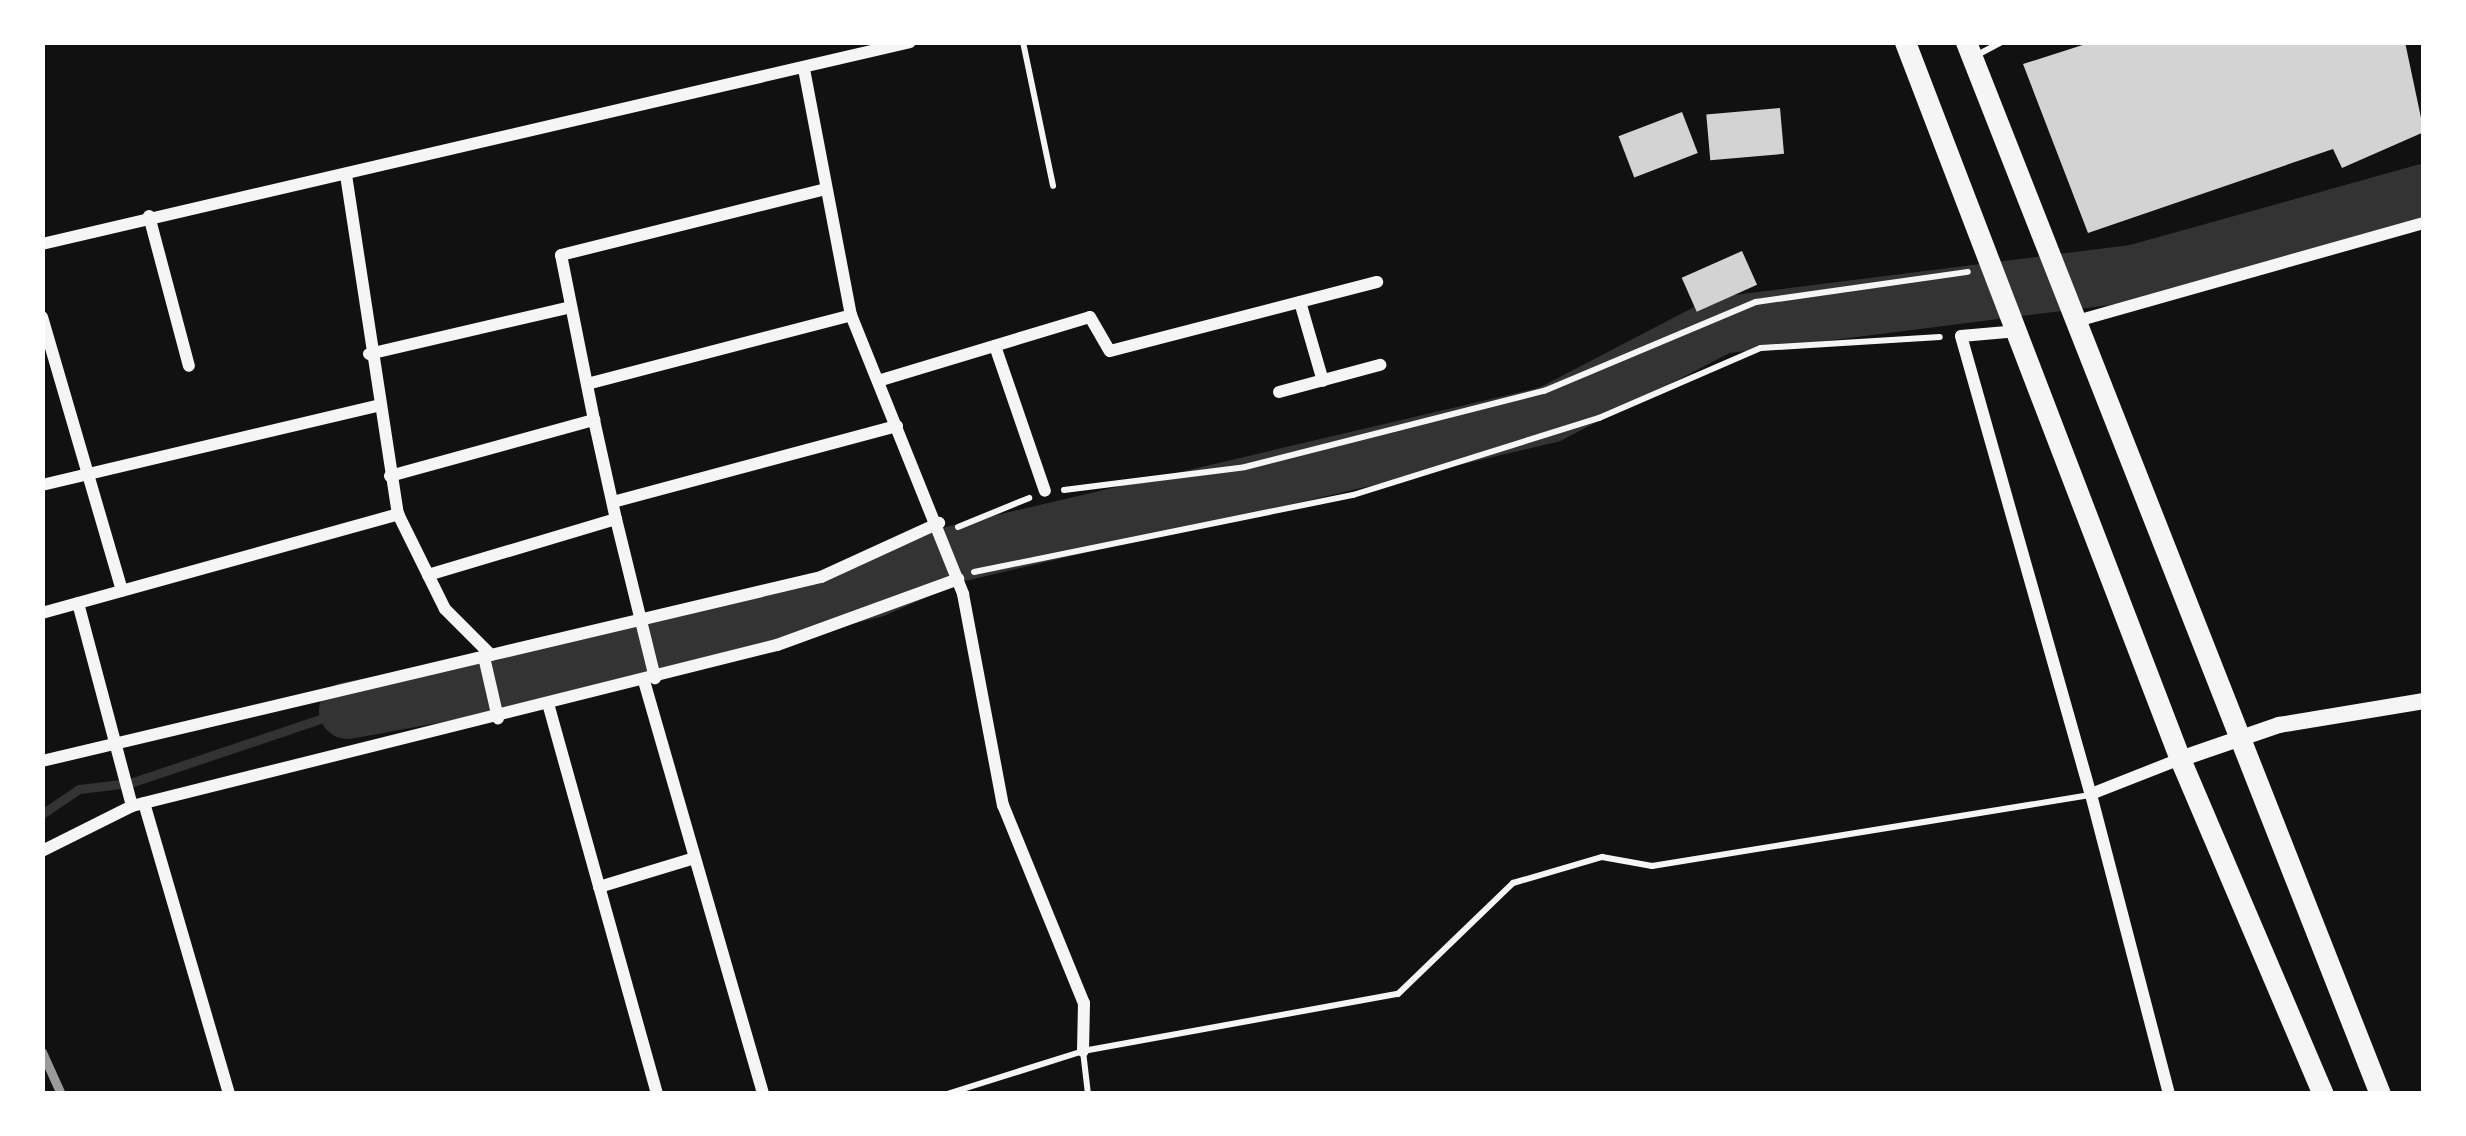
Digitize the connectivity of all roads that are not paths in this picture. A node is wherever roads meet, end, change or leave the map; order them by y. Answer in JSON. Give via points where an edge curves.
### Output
{"nodes":[{"id":1,"x":910,"y":42,"type":"edge"},
{"id":2,"x":1022,"y":42,"type":"edge"},
{"id":3,"x":1905,"y":42,"type":"edge"},
{"id":4,"x":2002,"y":42,"type":"edge"},
{"id":5,"x":1969,"y":50,"type":"edge"},
{"id":6,"x":804,"y":69,"type":"junction"},
{"id":7,"x":346,"y":175,"type":"junction"},
{"id":8,"x":1053,"y":186,"type":"dead end"},
{"id":9,"x":825,"y":190,"type":"junction"},
{"id":10,"x":149,"y":216,"type":"junction"},
{"id":11,"x":2424,"y":223,"type":"edge"},
{"id":12,"x":42,"y":244,"type":"edge"},
{"id":13,"x":1377,"y":282,"type":"dead end"},
{"id":14,"x":1300,"y":302,"type":"junction"},
{"id":15,"x":571,"y":307,"type":"junction"},
{"id":16,"x":2073,"y":312,"type":"junction"},
{"id":17,"x":851,"y":315,"type":"junction"},
{"id":18,"x":42,"y":317,"type":"edge"},
{"id":19,"x":2020,"y":331,"type":"junction"},
{"id":20,"x":995,"y":346,"type":"junction"},
{"id":21,"x":369,"y":354,"type":"junction"},
{"id":22,"x":48,"y":364,"type":"edge"},
{"id":23,"x":1381,"y":365,"type":"dead end"},
{"id":24,"x":189,"y":366,"type":"dead end"},
{"id":25,"x":1323,"y":380,"type":"junction"},
{"id":26,"x":878,"y":381,"type":"junction"},
{"id":27,"x":587,"y":384,"type":"junction"},
{"id":28,"x":1280,"y":392,"type":"dead end"},
{"id":29,"x":375,"y":406,"type":"junction"},
{"id":30,"x":594,"y":420,"type":"junction"},
{"id":31,"x":897,"y":426,"type":"junction"},
{"id":32,"x":87,"y":475,"type":"junction"},
{"id":33,"x":390,"y":476,"type":"junction"},
{"id":34,"x":42,"y":485,"type":"edge"},
{"id":35,"x":1045,"y":491,"type":"road end"},
{"id":36,"x":613,"y":502,"type":"junction"},
{"id":37,"x":398,"y":514,"type":"junction"},
{"id":38,"x":616,"y":518,"type":"junction"},
{"id":39,"x":942,"y":531,"type":"junction"},
{"id":40,"x":428,"y":575,"type":"junction"},
{"id":41,"x":958,"y":578,"type":"junction"},
{"id":42,"x":122,"y":591,"type":"junction"},
{"id":43,"x":78,"y":603,"type":"junction"},
{"id":44,"x":42,"y":613,"type":"edge"},
{"id":45,"x":640,"y":626,"type":"junction"},
{"id":46,"x":488,"y":656,"type":"junction"},
{"id":47,"x":650,"y":677,"type":"junction"},
{"id":48,"x":2424,"y":701,"type":"edge"},
{"id":49,"x":549,"y":707,"type":"junction"},
{"id":50,"x":497,"y":714,"type":"junction"},
{"id":51,"x":2242,"y":739,"type":"junction"},
{"id":52,"x":116,"y":742,"type":"junction"},
{"id":53,"x":2180,"y":759,"type":"junction"},
{"id":54,"x":42,"y":761,"type":"edge"},
{"id":55,"x":2091,"y":794,"type":"junction"},
{"id":56,"x":136,"y":804,"type":"junction"},
{"id":57,"x":42,"y":851,"type":"edge"},
{"id":58,"x":695,"y":858,"type":"junction"},
{"id":59,"x":599,"y":886,"type":"junction"},
{"id":60,"x":1083,"y":1051,"type":"junction"},
{"id":61,"x":229,"y":1094,"type":"edge"},
{"id":62,"x":657,"y":1094,"type":"edge"},
{"id":63,"x":763,"y":1094,"type":"edge"},
{"id":64,"x":947,"y":1094,"type":"edge"},
{"id":65,"x":1088,"y":1094,"type":"edge"},
{"id":66,"x":2169,"y":1094,"type":"edge"},
{"id":67,"x":2323,"y":1094,"type":"edge"},
{"id":68,"x":2380,"y":1094,"type":"edge"}],
"edges":[{"from":1,"to":6,"type":"street"},
{"from":2,"to":8,"type":"lane"},
{"from":3,"to":19,"type":"highway"},
{"from":4,"to":5,"type":"lane"},
{"from":5,"to":16,"type":"highway"},
{"from":6,"to":7,"type":"street"},
{"from":6,"to":9,"type":"street"},
{"from":7,"to":10,"type":"street"},
{"from":7,"to":21,"type":"street"},
{"from":9,"to":15,"type":"street","via":[[560,255]]},
{"from":9,"to":17,"type":"street"},
{"from":10,"to":12,"type":"street"},
{"from":10,"to":24,"type":"street"},
{"from":11,"to":16,"type":"street"},
{"from":13,"to":14,"type":"street"},
{"from":14,"to":20,"type":"street","via":[[1110,351],[1090,317]]},
{"from":14,"to":25,"type":"street"},
{"from":15,"to":21,"type":"street"},
{"from":15,"to":27,"type":"street"},
{"from":16,"to":51,"type":"highway"},
{"from":17,"to":26,"type":"street"},
{"from":17,"to":27,"type":"street"},
{"from":18,"to":22,"type":"street"},
{"from":19,"to":53,"type":"highway"},
{"from":19,"to":55,"type":"street","via":[[1961,336]]},
{"from":20,"to":26,"type":"street"},
{"from":20,"to":35,"type":"street"},
{"from":21,"to":29,"type":"street"},
{"from":22,"to":32,"type":"street"},
{"from":23,"to":25,"type":"street"},
{"from":25,"to":28,"type":"street"},
{"from":26,"to":31,"type":"street"},
{"from":27,"to":30,"type":"street"},
{"from":29,"to":32,"type":"street"},
{"from":29,"to":33,"type":"street"},
{"from":30,"to":33,"type":"street"},
{"from":30,"to":36,"type":"street"},
{"from":31,"to":36,"type":"street"},
{"from":31,"to":39,"type":"street"},
{"from":32,"to":34,"type":"street"},
{"from":32,"to":42,"type":"street"},
{"from":33,"to":37,"type":"street"},
{"from":36,"to":38,"type":"street"},
{"from":37,"to":40,"type":"street"},
{"from":37,"to":42,"type":"street"},
{"from":38,"to":40,"type":"street"},
{"from":38,"to":45,"type":"street"},
{"from":39,"to":41,"type":"street"},
{"from":39,"to":45,"type":"street","via":[[821,577]]},
{"from":40,"to":46,"type":"street"},
{"from":41,"to":47,"type":"street","via":[[875,616]]},
{"from":41,"to":60,"type":"street","via":[[1003,805],[1084,1003]]},
{"from":42,"to":43,"type":"street"},
{"from":43,"to":44,"type":"street"},
{"from":43,"to":52,"type":"street"},
{"from":45,"to":46,"type":"street"},
{"from":45,"to":47,"type":"street"},
{"from":46,"to":50,"type":"street"},
{"from":46,"to":52,"type":"street"},
{"from":47,"to":49,"type":"street"},
{"from":47,"to":58,"type":"street"},
{"from":48,"to":51,"type":"street"},
{"from":49,"to":50,"type":"street"},
{"from":49,"to":59,"type":"street"},
{"from":50,"to":56,"type":"street"},
{"from":51,"to":53,"type":"street"},
{"from":51,"to":68,"type":"highway"},
{"from":52,"to":54,"type":"street"},
{"from":52,"to":56,"type":"street"},
{"from":53,"to":55,"type":"street"},
{"from":53,"to":67,"type":"highway"},
{"from":55,"to":60,"type":"lane","via":[[1652,866],[1602,857],[1513,883],[1398,994]]},
{"from":55,"to":66,"type":"street"},
{"from":56,"to":57,"type":"street"},
{"from":56,"to":61,"type":"street"},
{"from":58,"to":59,"type":"street"},
{"from":58,"to":63,"type":"street"},
{"from":59,"to":62,"type":"street"},
{"from":60,"to":64,"type":"lane"},
{"from":60,"to":65,"type":"lane"}]}
